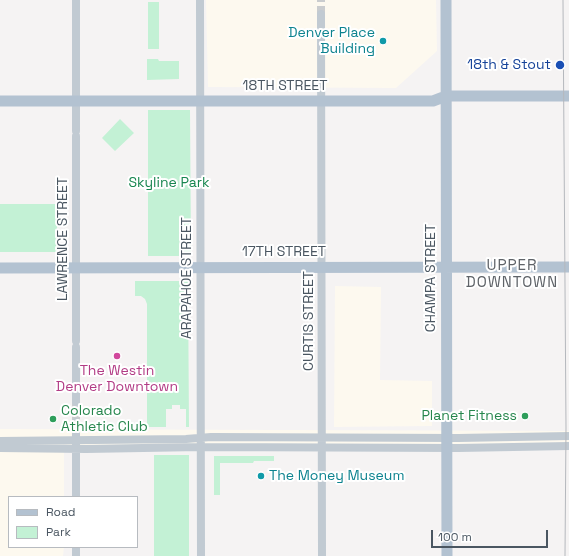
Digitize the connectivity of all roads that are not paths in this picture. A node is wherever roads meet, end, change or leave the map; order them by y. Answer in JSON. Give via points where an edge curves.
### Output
{"nodes":[{"id":1,"x":76,"y":0,"type":"edge"},
{"id":2,"x":200,"y":0,"type":"edge"},
{"id":3,"x":446,"y":0,"type":"edge"},
{"id":4,"x":321,"y":14,"type":"tunnel mouth"},
{"id":5,"x":446,"y":96,"type":"junction"},
{"id":6,"x":569,"y":96,"type":"edge"},
{"id":7,"x":322,"y":100,"type":"junction"},
{"id":8,"x":0,"y":101,"type":"edge"},
{"id":9,"x":76,"y":101,"type":"junction"},
{"id":10,"x":200,"y":101,"type":"junction"},
{"id":11,"x":322,"y":267,"type":"junction"},
{"id":12,"x":446,"y":267,"type":"junction"},
{"id":13,"x":569,"y":267,"type":"edge"},
{"id":14,"x":0,"y":268,"type":"edge"},
{"id":15,"x":76,"y":268,"type":"junction"},
{"id":16,"x":200,"y":268,"type":"junction"},
{"id":17,"x":76,"y":402,"type":"tunnel mouth"},
{"id":18,"x":76,"y":422,"type":"tunnel mouth"},
{"id":19,"x":569,"y":436,"type":"edge"},
{"id":20,"x":322,"y":437,"type":"junction"},
{"id":21,"x":200,"y":438,"type":"junction"},
{"id":22,"x":0,"y":441,"type":"edge"},
{"id":23,"x":447,"y":443,"type":"junction"},
{"id":24,"x":76,"y":445,"type":"junction"},
{"id":25,"x":569,"y":446,"type":"edge"},
{"id":26,"x":200,"y":447,"type":"junction"},
{"id":27,"x":0,"y":448,"type":"edge"},
{"id":28,"x":322,"y":448,"type":"junction"},
{"id":29,"x":76,"y":496,"type":"edge"},
{"id":30,"x":201,"y":556,"type":"edge"},
{"id":31,"x":322,"y":556,"type":"edge"},
{"id":32,"x":447,"y":556,"type":"edge"}],
"edges":[{"from":1,"to":9,"type":"street","name":"LAWRENCE STREET"},
{"from":2,"to":10,"type":"street","name":"ARAPAHOE STREET"},
{"from":3,"to":5,"type":"main road","name":"CHAMPA STREET"},
{"from":4,"to":7,"type":"street","name":"CURTIS STREET"},
{"from":5,"to":6,"type":"main road","name":"18TH STREET"},
{"from":5,"to":7,"type":"main road","name":"18TH STREET","via":[[433,101]]},
{"from":5,"to":12,"type":"main road","name":"CHAMPA STREET"},
{"from":7,"to":10,"type":"main road","name":"18TH STREET"},
{"from":7,"to":11,"type":"street","name":"CURTIS STREET"},
{"from":8,"to":9,"type":"main road","name":"18TH STREET"},
{"from":9,"to":10,"type":"main road","name":"18TH STREET"},
{"from":9,"to":15,"type":"street","name":"LAWRENCE STREET"},
{"from":10,"to":16,"type":"street","name":"ARAPAHOE STREET"},
{"from":11,"to":12,"type":"main road","name":"17TH STREET"},
{"from":11,"to":16,"type":"main road","name":"17TH STREET"},
{"from":11,"to":20,"type":"street","name":"CURTIS STREET"},
{"from":12,"to":13,"type":"main road","name":"17TH STREET"},
{"from":12,"to":23,"type":"main road","name":"CHAMPA STREET"},
{"from":14,"to":15,"type":"main road","name":"17TH STREET"},
{"from":15,"to":16,"type":"main road","name":"17TH STREET"},
{"from":15,"to":17,"type":"street","name":"LAWRENCE STREET"},
{"from":16,"to":21,"type":"street","name":"ARAPAHOE STREET"},
{"from":18,"to":24,"type":"street"},
{"from":19,"to":23,"type":"street"},
{"from":20,"to":21,"type":"street"},
{"from":20,"to":23,"type":"street"},
{"from":20,"to":28,"type":"street","name":"CURTIS STREET"},
{"from":21,"to":24,"type":"street"},
{"from":21,"to":26,"type":"street","name":"ARAPAHOE STREET"},
{"from":22,"to":24,"type":"street"},
{"from":23,"to":25,"type":"street"},
{"from":23,"to":28,"type":"street"},
{"from":23,"to":32,"type":"main road","name":"CHAMPA STREET"},
{"from":24,"to":26,"type":"street"},
{"from":24,"to":27,"type":"street"},
{"from":24,"to":29,"type":"street"},
{"from":26,"to":28,"type":"street"},
{"from":26,"to":30,"type":"street","name":"ARAPAHOE STREET"},
{"from":28,"to":31,"type":"street","name":"CURTIS STREET"}]}
